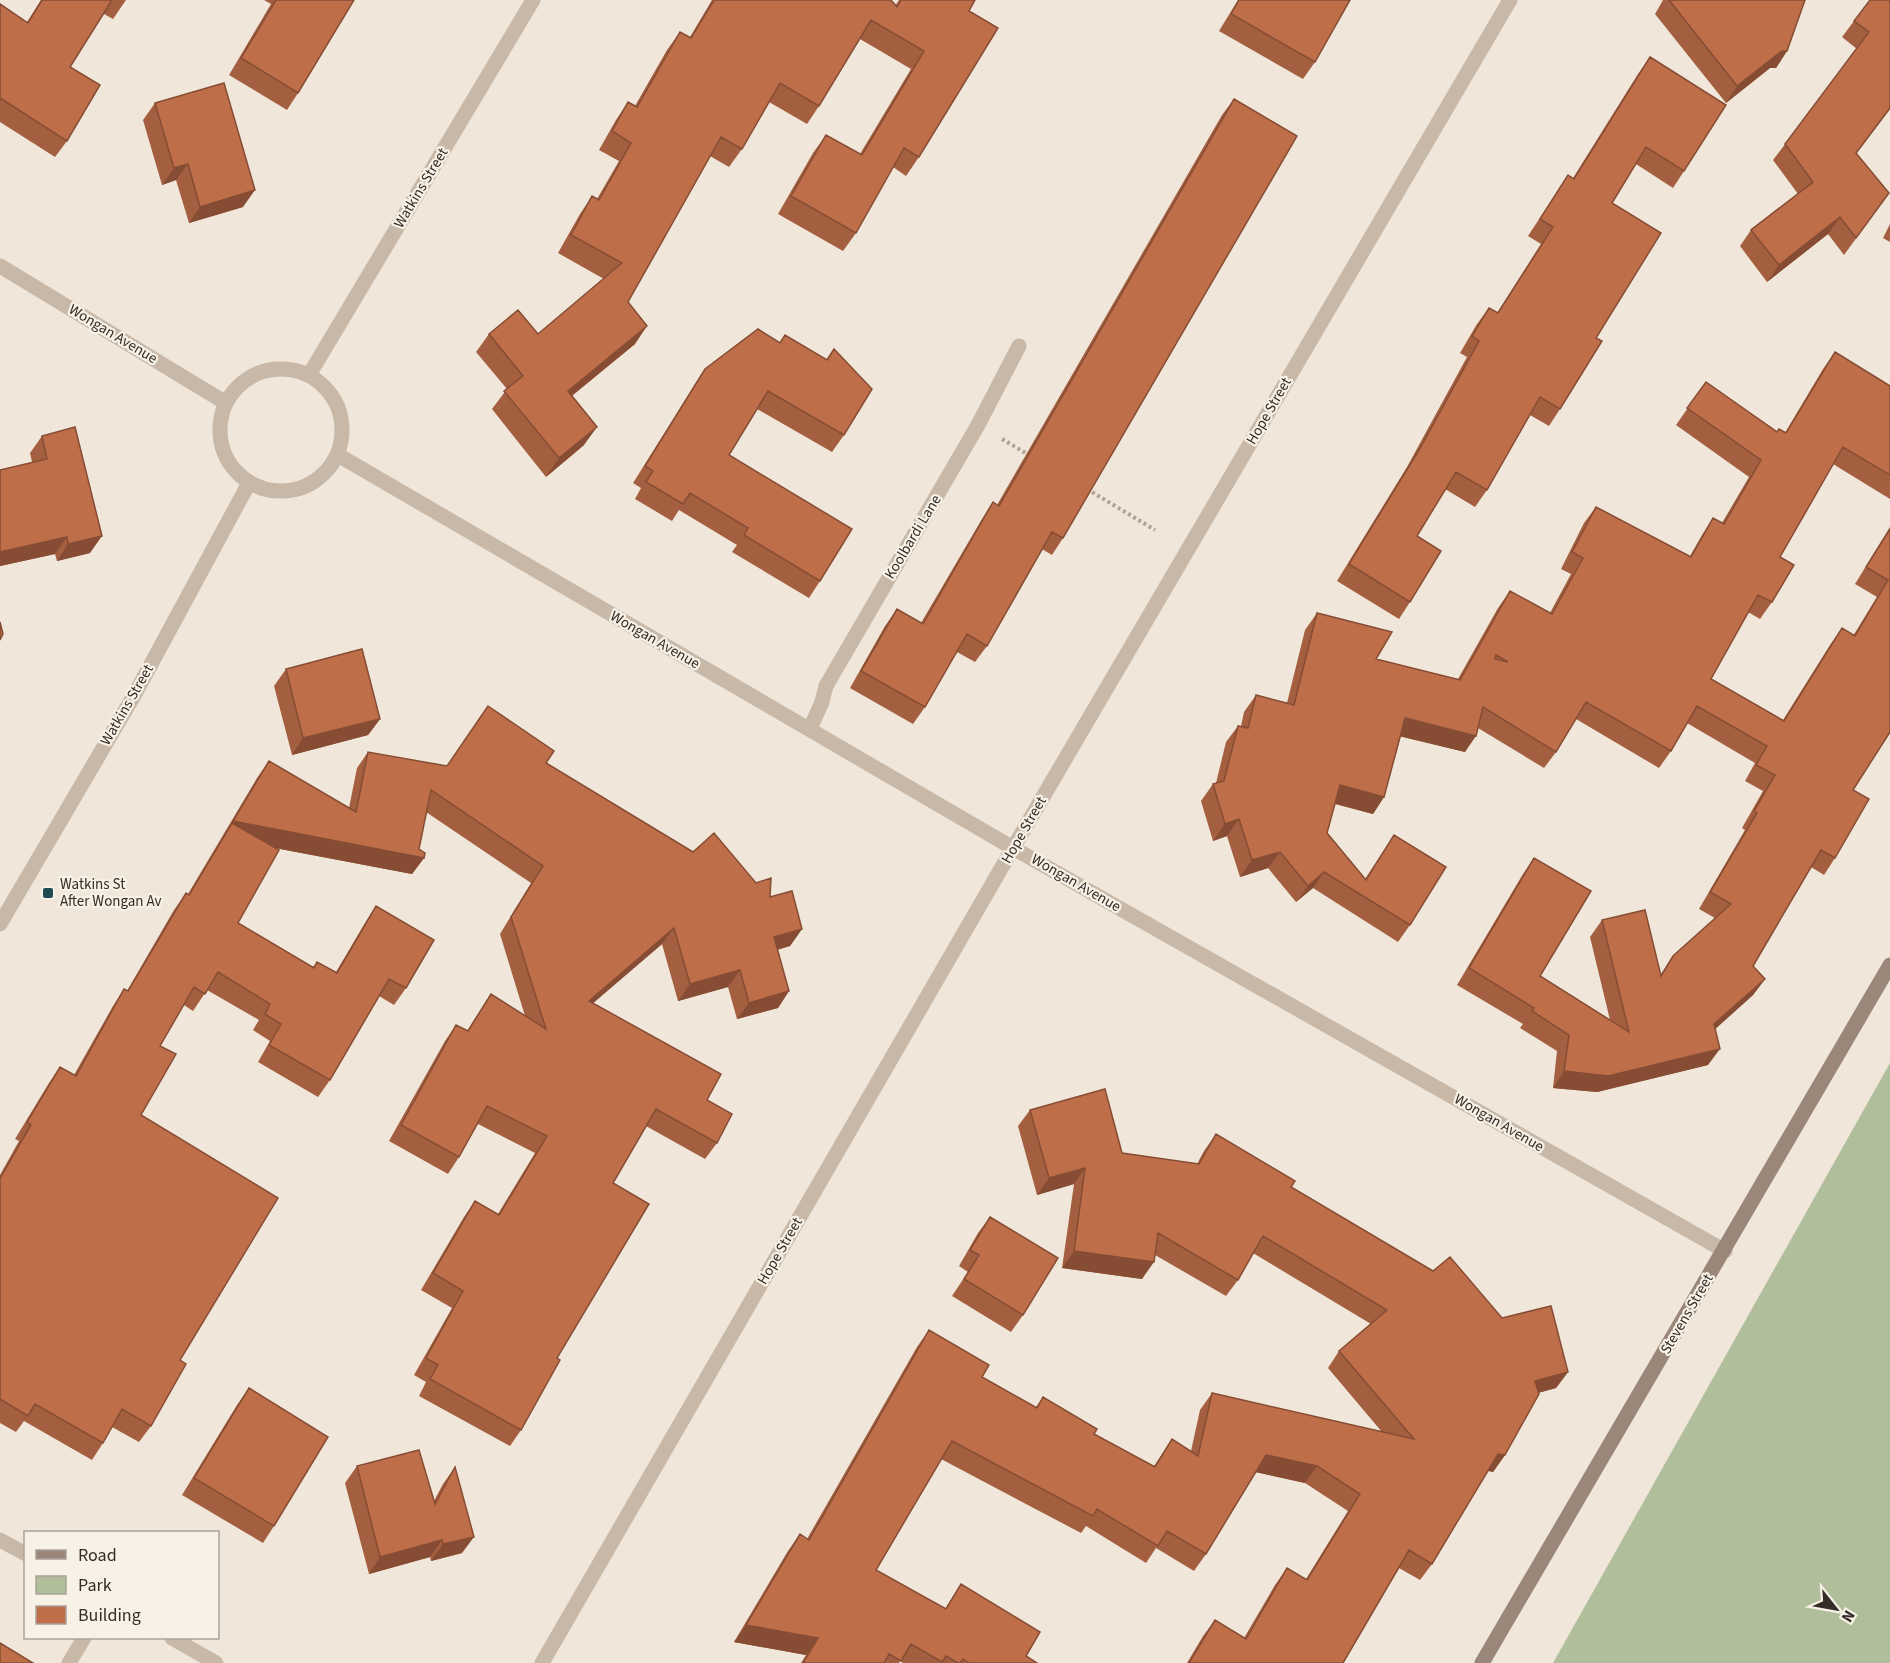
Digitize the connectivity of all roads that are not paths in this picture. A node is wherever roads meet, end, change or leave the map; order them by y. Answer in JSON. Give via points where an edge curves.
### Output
{"nodes":[{"id":1,"x":533,"y":0,"type":"edge"},
{"id":2,"x":1510,"y":0,"type":"edge"},
{"id":3,"x":0,"y":266,"type":"edge"},
{"id":4,"x":1019,"y":346,"type":"dead end"},
{"id":5,"x":309,"y":375,"type":"junction"},
{"id":6,"x":226,"y":403,"type":"junction"},
{"id":7,"x":338,"y":455,"type":"junction"},
{"id":8,"x":249,"y":483,"type":"junction"},
{"id":9,"x":810,"y":729,"type":"junction"},
{"id":10,"x":1013,"y":848,"type":"junction"},
{"id":11,"x":0,"y":924,"type":"edge"},
{"id":12,"x":1890,"y":964,"type":"edge"},
{"id":13,"x":1725,"y":1251,"type":"junction"},
{"id":14,"x":0,"y":1540,"type":"edge"},
{"id":15,"x":24,"y":1553,"type":"edge"},
{"id":16,"x":83,"y":1639,"type":"edge"},
{"id":17,"x":174,"y":1639,"type":"edge"},
{"id":18,"x":69,"y":1663,"type":"edge"},
{"id":19,"x":216,"y":1663,"type":"edge"},
{"id":20,"x":542,"y":1663,"type":"edge"},
{"id":21,"x":1482,"y":1663,"type":"edge"}],
"edges":[{"from":1,"to":5,"type":"street","name":"Watkins Street"},
{"from":2,"to":10,"type":"street","name":"Hope Street"},
{"from":3,"to":6,"type":"street","name":"Wongan Avenue"},
{"from":4,"to":9,"type":"street","name":"Koolbardi Lane","via":[[978,425],[826,686]]},
{"from":5,"to":6,"type":"street","via":[[272,370],[254,376],[238,387]]},
{"from":5,"to":7,"type":"street","via":[[335,401],[341,418]]},
{"from":6,"to":8,"type":"street","via":[[221,420],[225,456]]},
{"from":7,"to":8,"type":"street","via":[[309,485],[289,491],[268,490]]},
{"from":7,"to":9,"type":"street","name":"Wongan Avenue"},
{"from":8,"to":11,"type":"street","name":"Watkins Street","via":[[136,692]]},
{"from":9,"to":10,"type":"street","name":"Wongan Avenue"},
{"from":10,"to":13,"type":"street","name":"Wongan Avenue"},
{"from":10,"to":20,"type":"street","name":"Hope Street"},
{"from":12,"to":13,"type":"street","name":"Stevens Street"},
{"from":13,"to":21,"type":"street","name":"Stevens Street"},
{"from":14,"to":15,"type":"street"},
{"from":16,"to":18,"type":"street"},
{"from":17,"to":19,"type":"street"}]}
